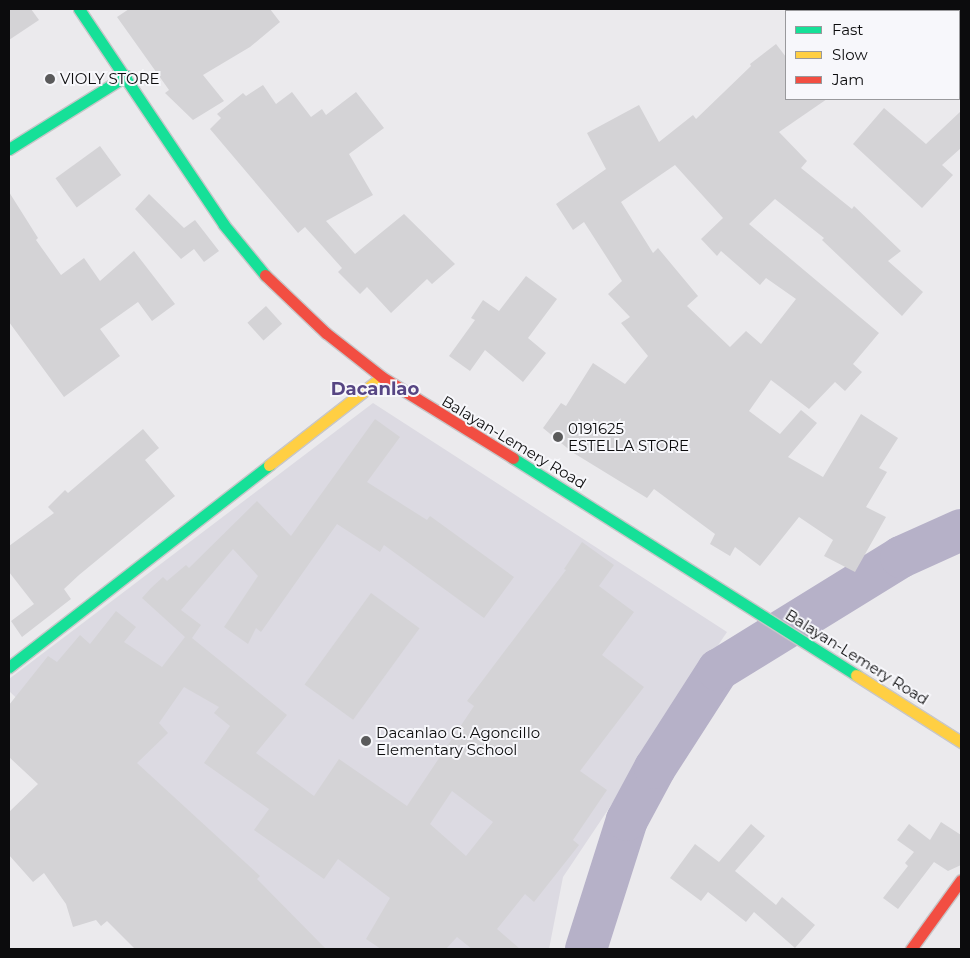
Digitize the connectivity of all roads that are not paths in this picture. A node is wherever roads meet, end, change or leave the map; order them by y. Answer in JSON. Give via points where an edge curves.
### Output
{"nodes":[{"id":1,"x":79,"y":9,"type":"edge"},
{"id":2,"x":126,"y":76,"type":"junction"},
{"id":3,"x":9,"y":149,"type":"edge"},
{"id":4,"x":382,"y":377,"type":"junction"},
{"id":5,"x":9,"y":667,"type":"edge"},
{"id":6,"x":961,"y":742,"type":"edge"},
{"id":7,"x":961,"y":880,"type":"edge"},
{"id":8,"x":911,"y":949,"type":"edge"}],
"edges":[{"from":1,"to":2,"type":"main road","name":"Balayan-Lemery Road"},
{"from":2,"to":3,"type":"main road"},
{"from":2,"to":4,"type":"main road","name":"Balayan-Lemery Road","via":[[224,225],[267,278],[326,333]]},
{"from":4,"to":5,"type":"main road"},
{"from":4,"to":6,"type":"main road","name":"Balayan-Lemery Road"},
{"from":7,"to":8,"type":"main road"}]}
